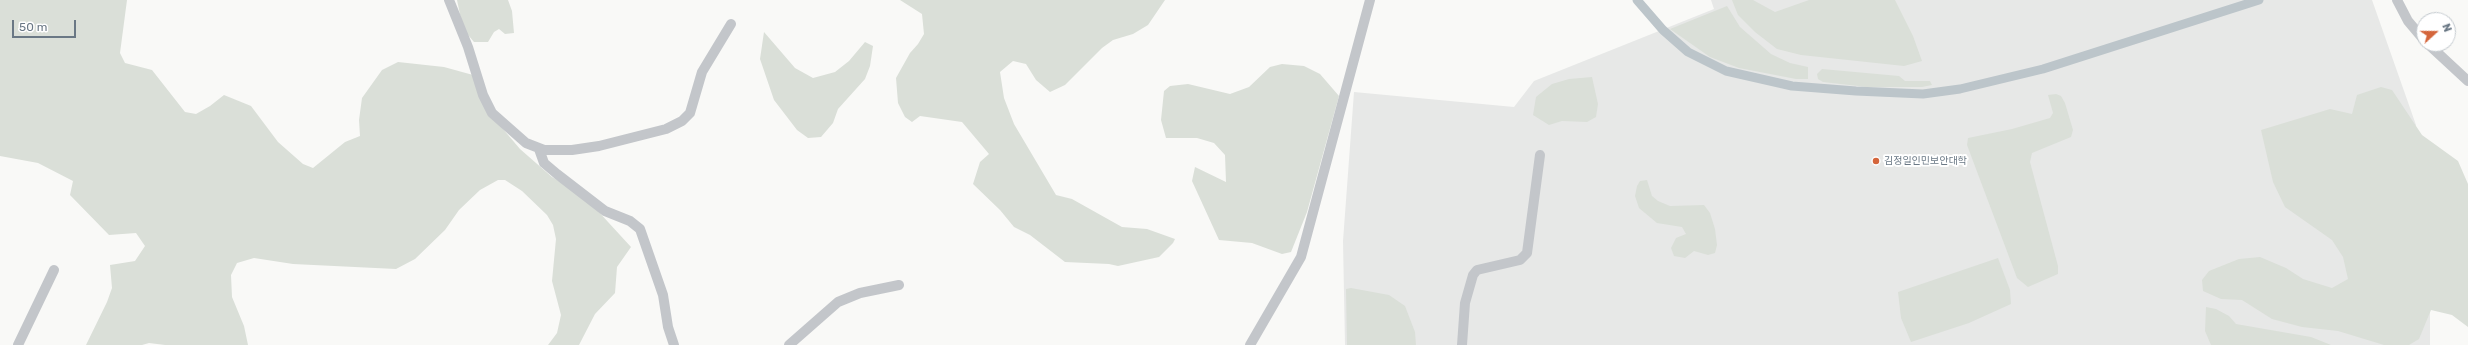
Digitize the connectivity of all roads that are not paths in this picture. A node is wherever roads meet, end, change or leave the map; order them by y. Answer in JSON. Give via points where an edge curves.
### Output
{"nodes":[{"id":1,"x":449,"y":0,"type":"edge"},
{"id":2,"x":1370,"y":0,"type":"edge"},
{"id":3,"x":2397,"y":0,"type":"edge"},
{"id":4,"x":731,"y":24,"type":"dead end"},
{"id":5,"x":2416,"y":30,"type":"edge"},
{"id":6,"x":2437,"y":52,"type":"edge"},
{"id":7,"x":2468,"y":81,"type":"edge"},
{"id":8,"x":538,"y":149,"type":"junction"},
{"id":9,"x":1540,"y":155,"type":"dead end"},
{"id":10,"x":54,"y":270,"type":"dead end"},
{"id":11,"x":899,"y":285,"type":"dead end"},
{"id":12,"x":18,"y":345,"type":"edge"},
{"id":13,"x":674,"y":345,"type":"edge"},
{"id":14,"x":789,"y":345,"type":"edge"},
{"id":15,"x":1250,"y":345,"type":"edge"},
{"id":16,"x":1462,"y":345,"type":"edge"}],
"edges":[{"from":1,"to":8,"type":"street","via":[[468,47],[483,95],[492,113],[526,143]]},
{"from":2,"to":15,"type":"street","via":[[1301,257]]},
{"from":3,"to":5,"type":"street"},
{"from":4,"to":8,"type":"street","via":[[702,72],[690,113],[682,121],[666,129],[599,146],[572,150]]},
{"from":6,"to":7,"type":"street"},
{"from":8,"to":13,"type":"street","via":[[544,163],[557,174],[605,211],[630,221],[640,229],[663,295]]},
{"from":9,"to":16,"type":"street","via":[[1527,253],[1520,260],[1477,270],[1473,275],[1465,303]]},
{"from":10,"to":12,"type":"street"},
{"from":11,"to":14,"type":"street","via":[[860,293],[838,302]]}]}
